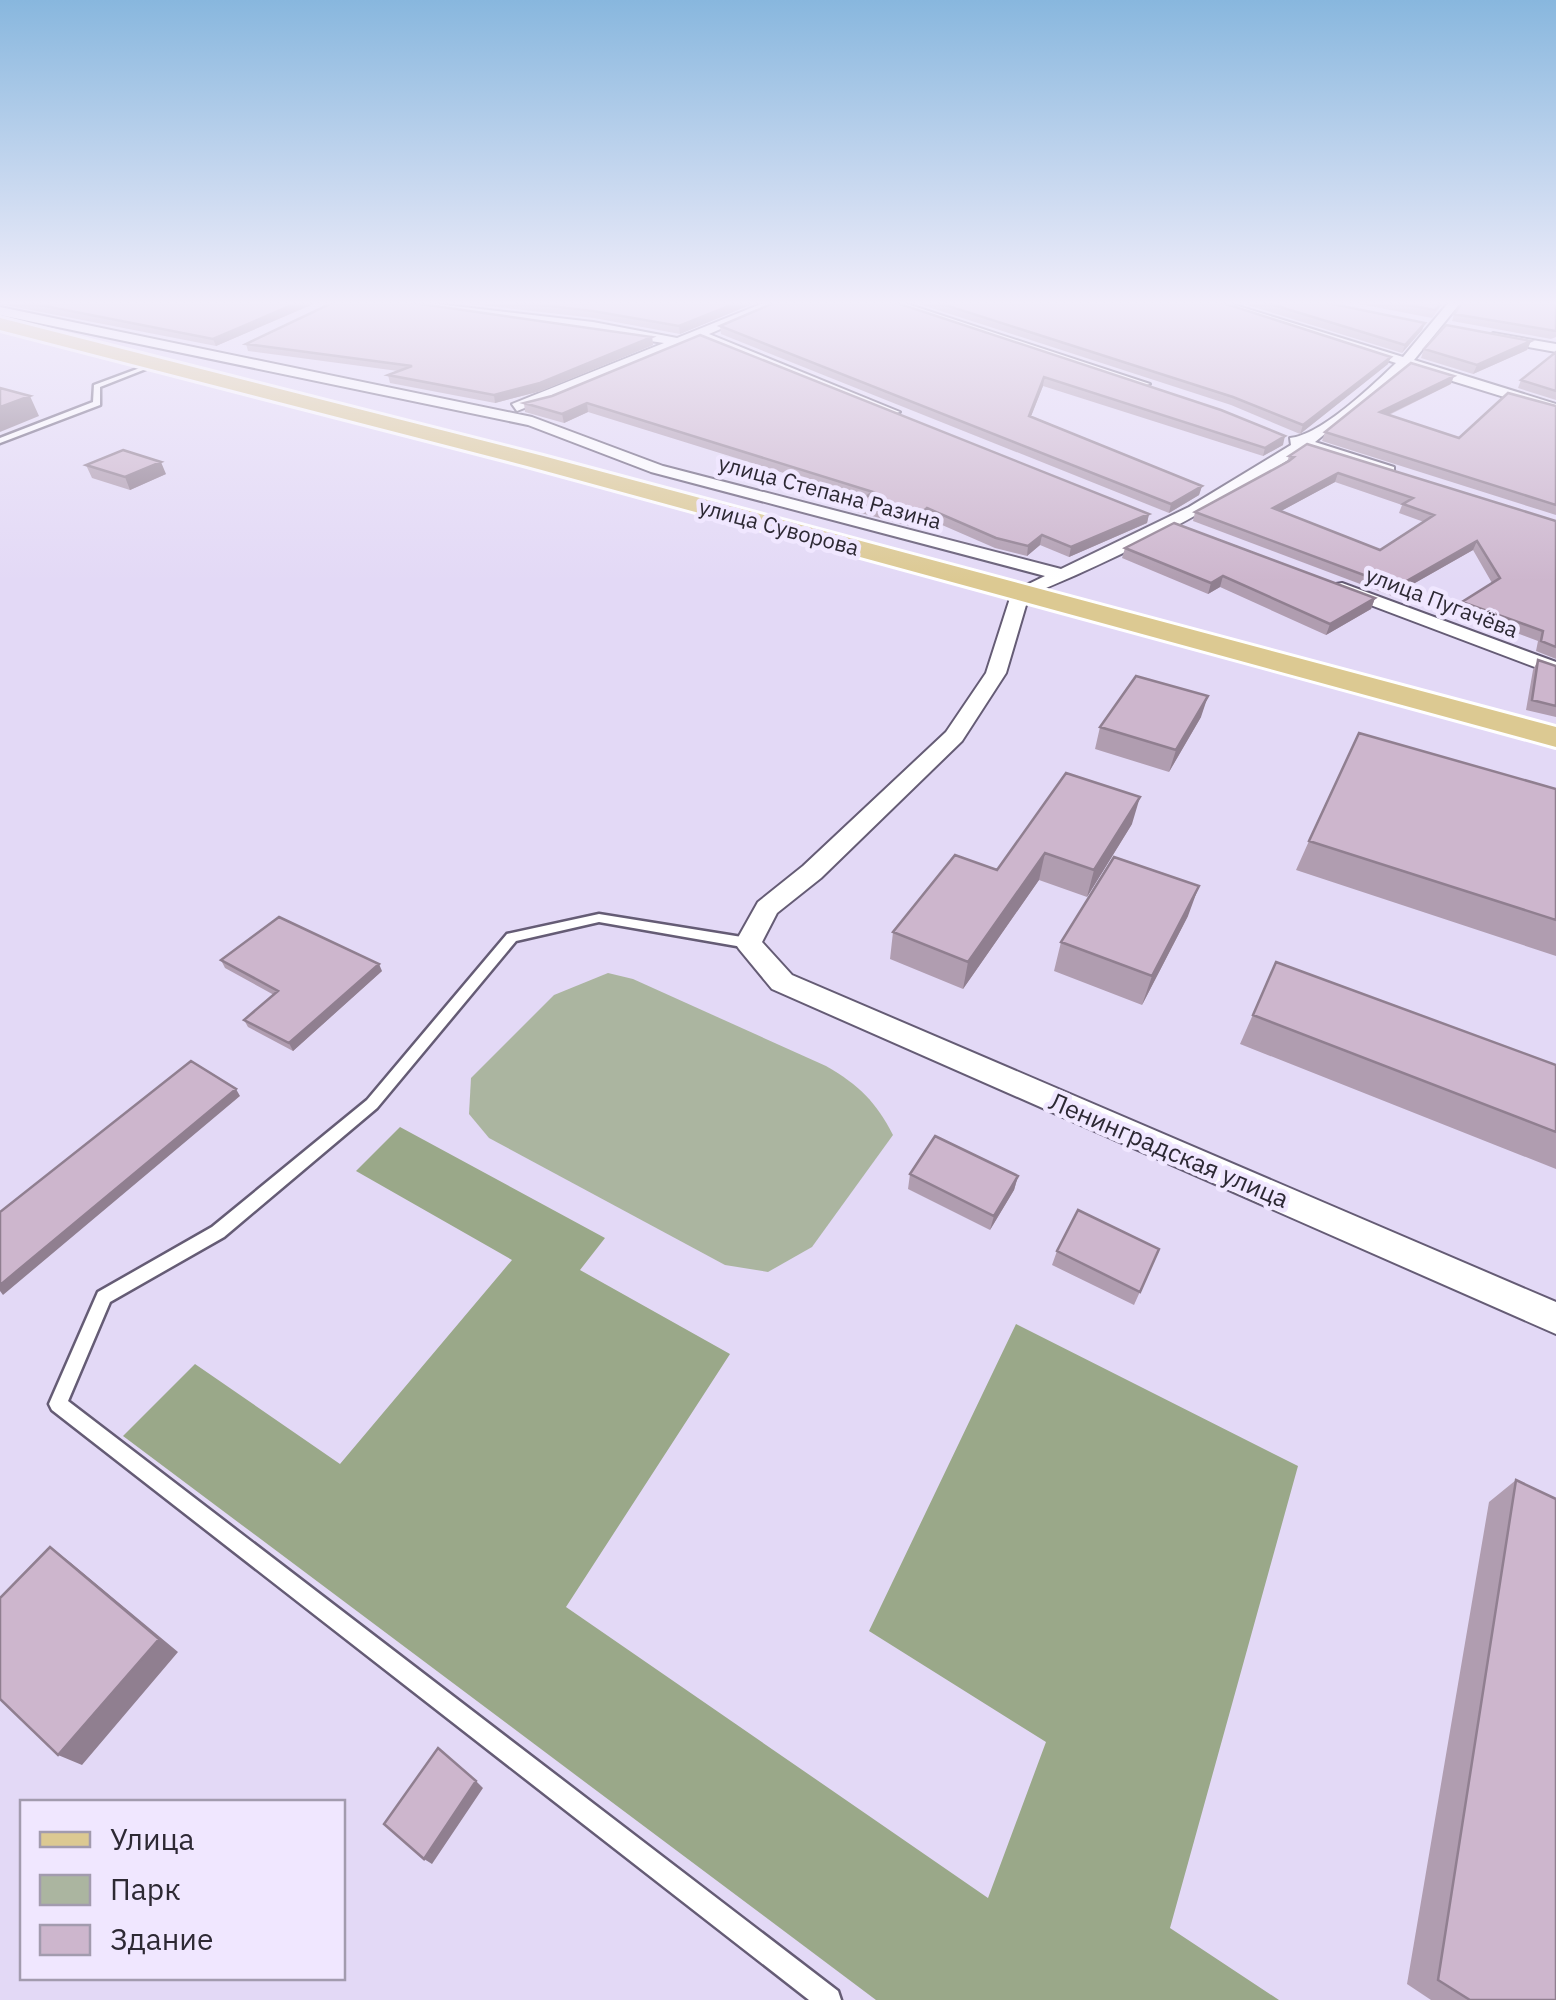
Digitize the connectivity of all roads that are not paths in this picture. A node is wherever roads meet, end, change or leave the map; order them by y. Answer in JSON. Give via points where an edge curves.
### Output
{"nodes":[{"id":1,"x":97,"y":395,"type":"edge"},
{"id":2,"x":282,"y":395,"type":"edge"},
{"id":3,"x":406,"y":395,"type":"edge"},
{"id":4,"x":553,"y":395,"type":"edge"},
{"id":5,"x":852,"y":395,"type":"edge"},
{"id":6,"x":1361,"y":395,"type":"edge"},
{"id":7,"x":1515,"y":395,"type":"edge"},
{"id":8,"x":1556,"y":409,"type":"edge"},
{"id":9,"x":484,"y":414,"type":"junction"},
{"id":10,"x":916,"y":421,"type":"edge"},
{"id":11,"x":419,"y":431,"type":"junction"},
{"id":12,"x":1294,"y":440,"type":"junction"},
{"id":13,"x":0,"y":441,"type":"edge"},
{"id":14,"x":1410,"y":477,"type":"edge"},
{"id":15,"x":1152,"y":516,"type":"edge"},
{"id":16,"x":1170,"y":523,"type":"junction"},
{"id":17,"x":1189,"y":530,"type":"edge"},
{"id":18,"x":1066,"y":576,"type":"junction"},
{"id":19,"x":1317,"y":579,"type":"edge"},
{"id":20,"x":1021,"y":592,"type":"junction"},
{"id":21,"x":1556,"y":670,"type":"edge"},
{"id":22,"x":1556,"y":737,"type":"edge"},
{"id":23,"x":748,"y":943,"type":"junction"},
{"id":24,"x":1556,"y":1318,"type":"edge"},
{"id":25,"x":829,"y":2000,"type":"edge"}],
"edges":[{"from":1,"to":13,"type":"lane","via":[[97,403]]},
{"from":2,"to":11,"type":"main road","name":"улица Суворова"},
{"from":3,"to":9,"type":"street","name":"улица Степана Разина"},
{"from":4,"to":9,"type":"street"},
{"from":5,"to":10,"type":"street"},
{"from":6,"to":12,"type":"street"},
{"from":7,"to":8,"type":"street"},
{"from":9,"to":11,"type":"street"},
{"from":9,"to":18,"type":"street","name":"улица Степана Разина","via":[[532,421],[657,469]]},
{"from":11,"to":20,"type":"main road","name":"улица Суворова"},
{"from":12,"to":14,"type":"street"},
{"from":12,"to":16,"type":"street"},
{"from":15,"to":16,"type":"street"},
{"from":16,"to":17,"type":"street"},
{"from":16,"to":18,"type":"street"},
{"from":18,"to":20,"type":"street"},
{"from":19,"to":21,"type":"street","name":"улица Пугачёва"},
{"from":20,"to":22,"type":"main road","name":"улица Суворова"},
{"from":20,"to":23,"type":"street","via":[[996,673],[954,736],[767,908]]},
{"from":23,"to":24,"type":"street","name":"Ленинградская улица","via":[[782,982]]},
{"from":23,"to":25,"type":"lane","via":[[599,918],[512,937],[372,1104],[218,1232],[104,1296],[58,1404]]}]}
